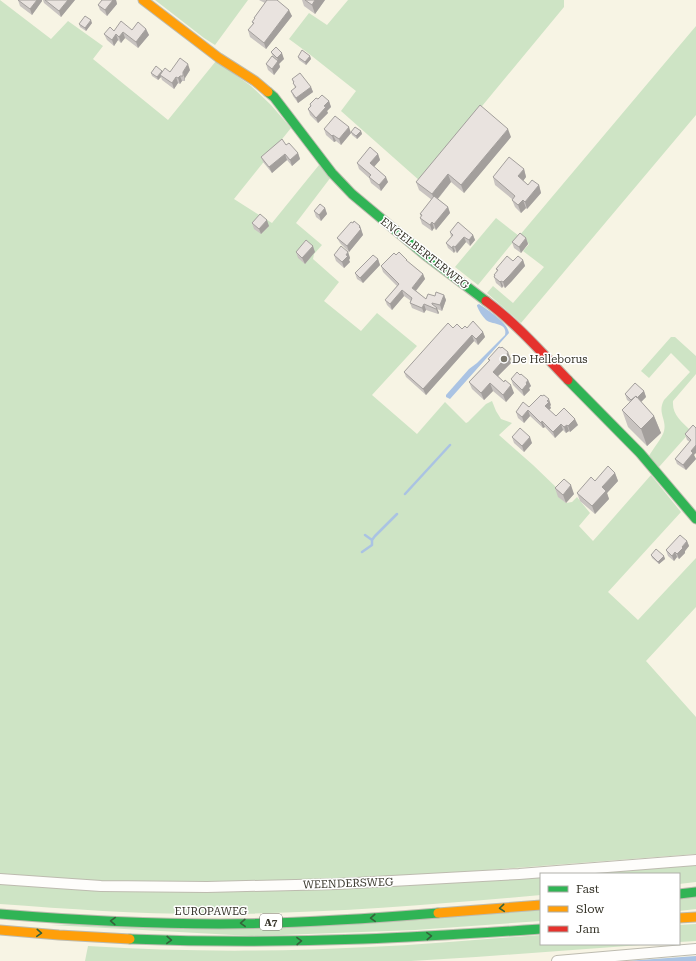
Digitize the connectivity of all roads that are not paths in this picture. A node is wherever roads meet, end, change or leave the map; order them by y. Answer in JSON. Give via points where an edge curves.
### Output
{"nodes":[{"id":1,"x":143,"y":0,"type":"edge"},
{"id":2,"x":696,"y":519,"type":"edge"},
{"id":3,"x":696,"y":860,"type":"edge"},
{"id":4,"x":0,"y":879,"type":"edge"},
{"id":5,"x":696,"y":892,"type":"edge"},
{"id":6,"x":680,"y":894,"type":"edge"},
{"id":7,"x":540,"y":905,"type":"edge"},
{"id":8,"x":0,"y":914,"type":"edge"},
{"id":9,"x":696,"y":917,"type":"edge"},
{"id":10,"x":680,"y":918,"type":"edge"},
{"id":11,"x":540,"y":929,"type":"edge"},
{"id":12,"x":0,"y":930,"type":"edge"},
{"id":13,"x":696,"y":949,"type":"edge"},
{"id":14,"x":556,"y":961,"type":"edge"}],
"edges":[{"from":1,"to":2,"type":"main road","name":"ENGELBERTERWEG","via":[[274,97],[332,173],[352,194],[425,255],[502,313],[537,346],[640,453]]},
{"from":3,"to":4,"type":"street","name":"WEENDERSWEG","via":[[519,874],[337,884],[101,886]]},
{"from":5,"to":6,"type":"main road"},
{"from":7,"to":8,"type":"main road","name":"EUROPAWEG","number":"A7","one_way":true,"via":[[397,917],[221,924],[109,922]]},
{"from":9,"to":10,"type":"main road"},
{"from":12,"to":11,"type":"main road","number":"A7","one_way":true,"via":[[79,937],[264,942],[419,937]]},
{"from":13,"to":14,"type":"street"}]}
